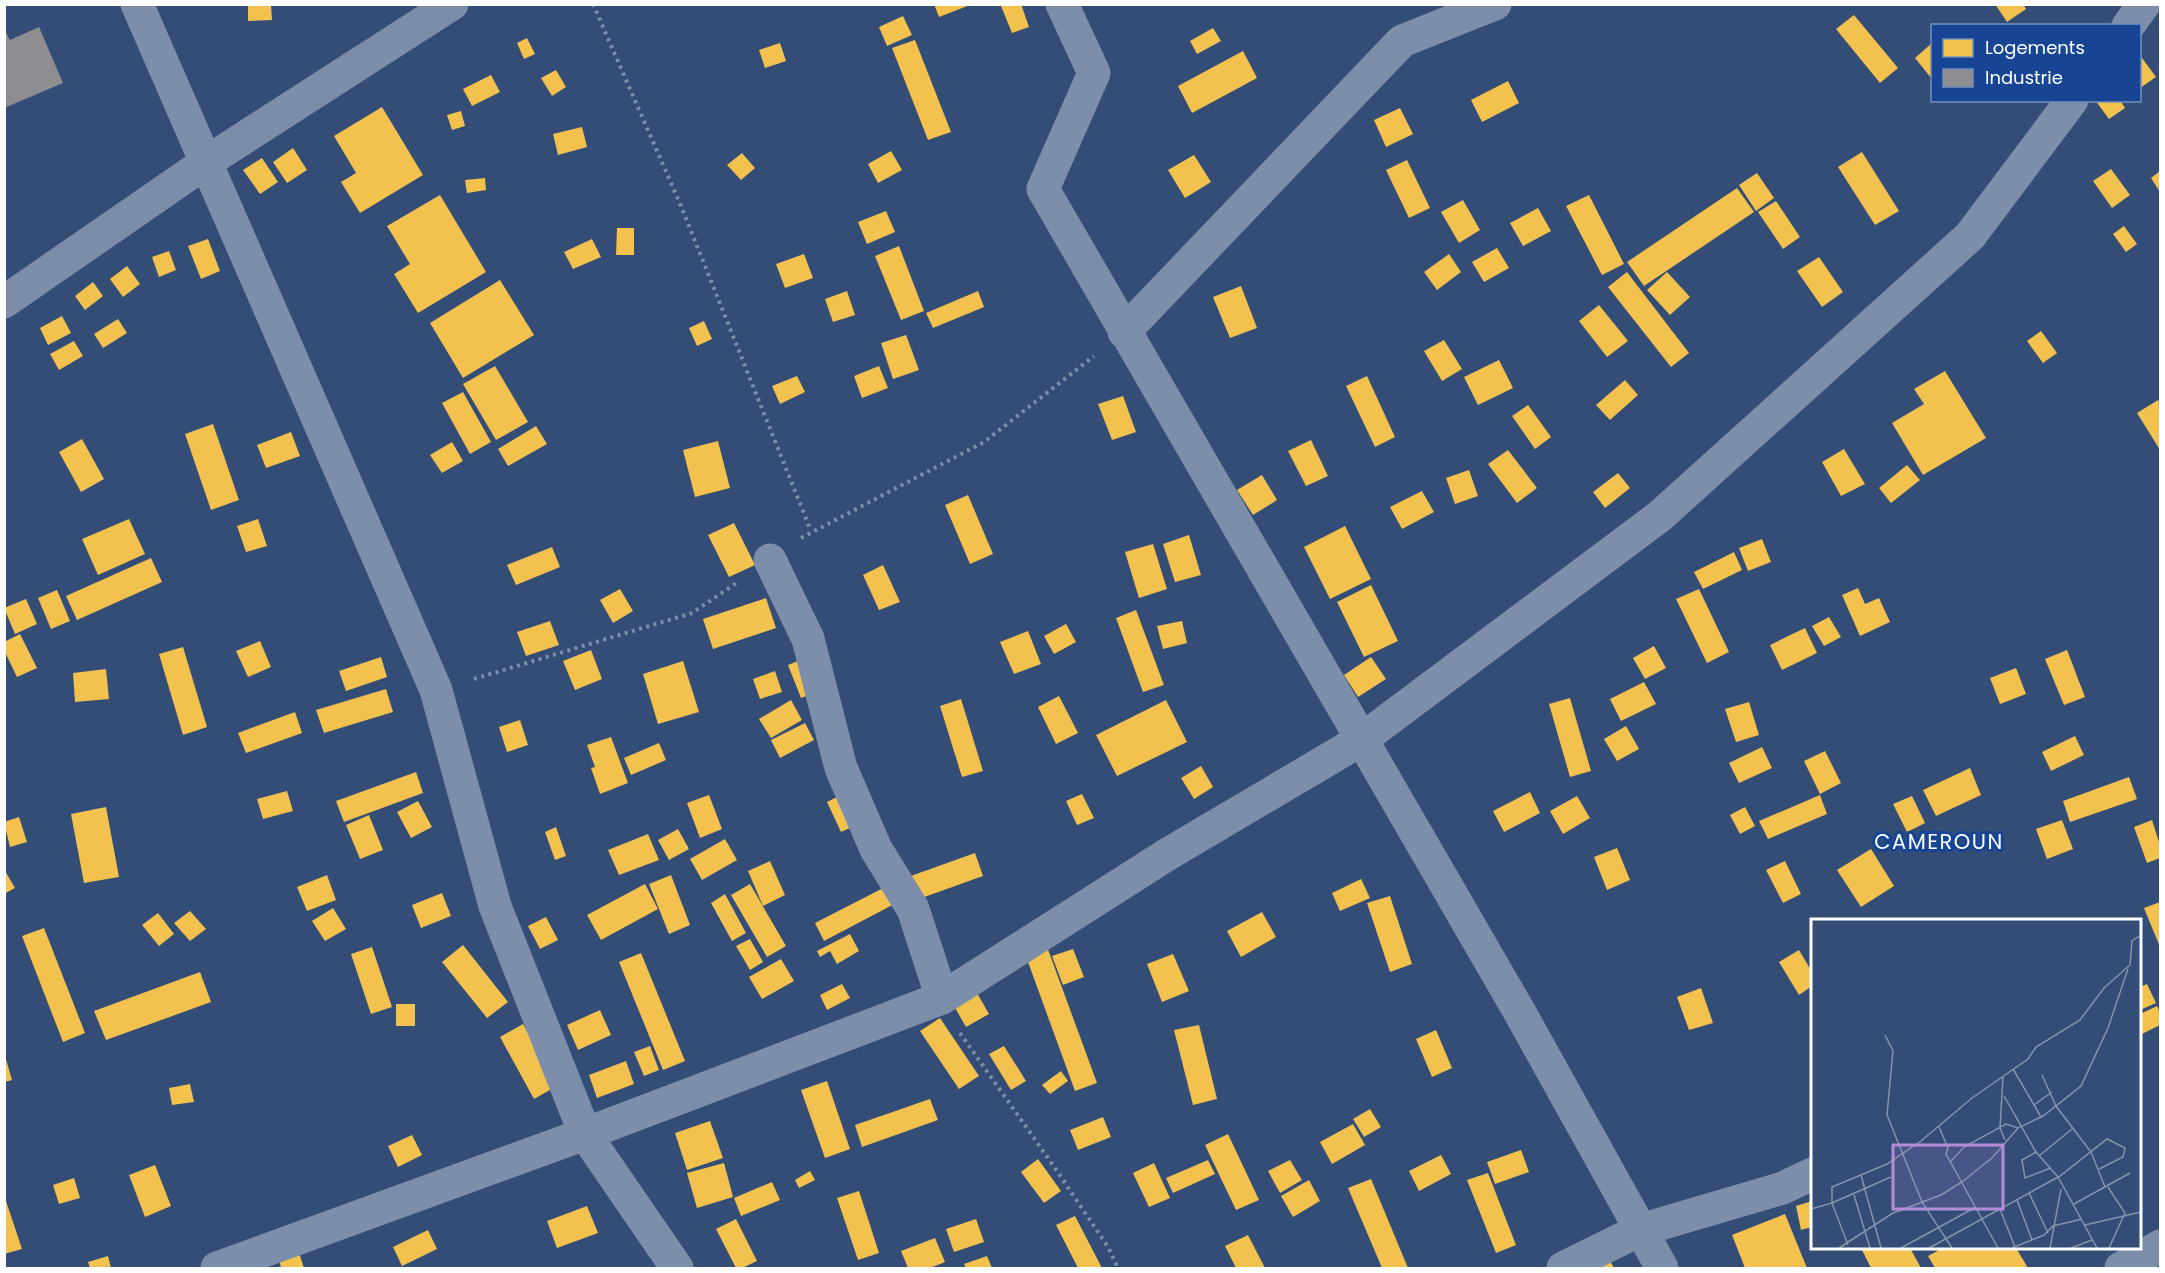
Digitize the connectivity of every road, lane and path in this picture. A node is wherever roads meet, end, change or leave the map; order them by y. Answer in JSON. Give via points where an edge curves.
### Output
{"nodes":[{"id":1,"x":137,"y":4,"type":"edge"},
{"id":2,"x":452,"y":4,"type":"edge"},
{"id":3,"x":593,"y":4,"type":"edge"},
{"id":4,"x":1062,"y":4,"type":"edge"},
{"id":5,"x":1495,"y":4,"type":"edge"},
{"id":6,"x":2144,"y":4,"type":"edge"},
{"id":7,"x":2129,"y":24,"type":"edge"},
{"id":8,"x":2070,"y":102,"type":"edge"},
{"id":9,"x":205,"y":163,"type":"junction"},
{"id":10,"x":4,"y":303,"type":"edge"},
{"id":11,"x":1124,"y":332,"type":"junction"},
{"id":12,"x":811,"y":531,"type":"dead end"},
{"id":13,"x":770,"y":560,"type":"dead end"},
{"id":14,"x":1361,"y":740,"type":"junction"},
{"id":15,"x":942,"y":998,"type":"junction"},
{"id":16,"x":585,"y":1134,"type":"junction"},
{"id":17,"x":1811,"y":1174,"type":"edge"},
{"id":18,"x":1640,"y":1230,"type":"junction"},
{"id":19,"x":2160,"y":1246,"type":"edge"},
{"id":20,"x":217,"y":1269,"type":"edge"},
{"id":21,"x":677,"y":1269,"type":"edge"},
{"id":22,"x":1118,"y":1269,"type":"edge"},
{"id":23,"x":1563,"y":1269,"type":"edge"},
{"id":24,"x":1662,"y":1269,"type":"edge"},
{"id":25,"x":2121,"y":1269,"type":"edge"}],
"edges":[{"from":1,"to":9,"type":"street"},
{"from":2,"to":9,"type":"main road"},
{"from":3,"to":12,"type":"path","via":[[681,206]]},
{"from":4,"to":11,"type":"street","via":[[1094,74],[1043,189]]},
{"from":5,"to":11,"type":"street","via":[[1402,41]]},
{"from":6,"to":7,"type":"street"},
{"from":8,"to":14,"type":"street","via":[[1970,236],[1669,508]]},
{"from":9,"to":10,"type":"main road"},
{"from":9,"to":16,"type":"street","via":[[436,690],[495,906]]},
{"from":11,"to":14,"type":"street"},
{"from":13,"to":15,"type":"street","via":[[808,639],[841,768],[876,849],[913,909]]},
{"from":14,"to":15,"type":"street","via":[[1168,854]]},
{"from":14,"to":18,"type":"street","via":[[1519,1011]]},
{"from":15,"to":16,"type":"street"},
{"from":15,"to":22,"type":"path","via":[[949,1017],[1108,1247]]},
{"from":16,"to":20,"type":"street"},
{"from":16,"to":21,"type":"street"},
{"from":17,"to":18,"type":"street","via":[[1783,1188]]},
{"from":18,"to":23,"type":"street"},
{"from":18,"to":24,"type":"street"},
{"from":19,"to":25,"type":"street"}]}
